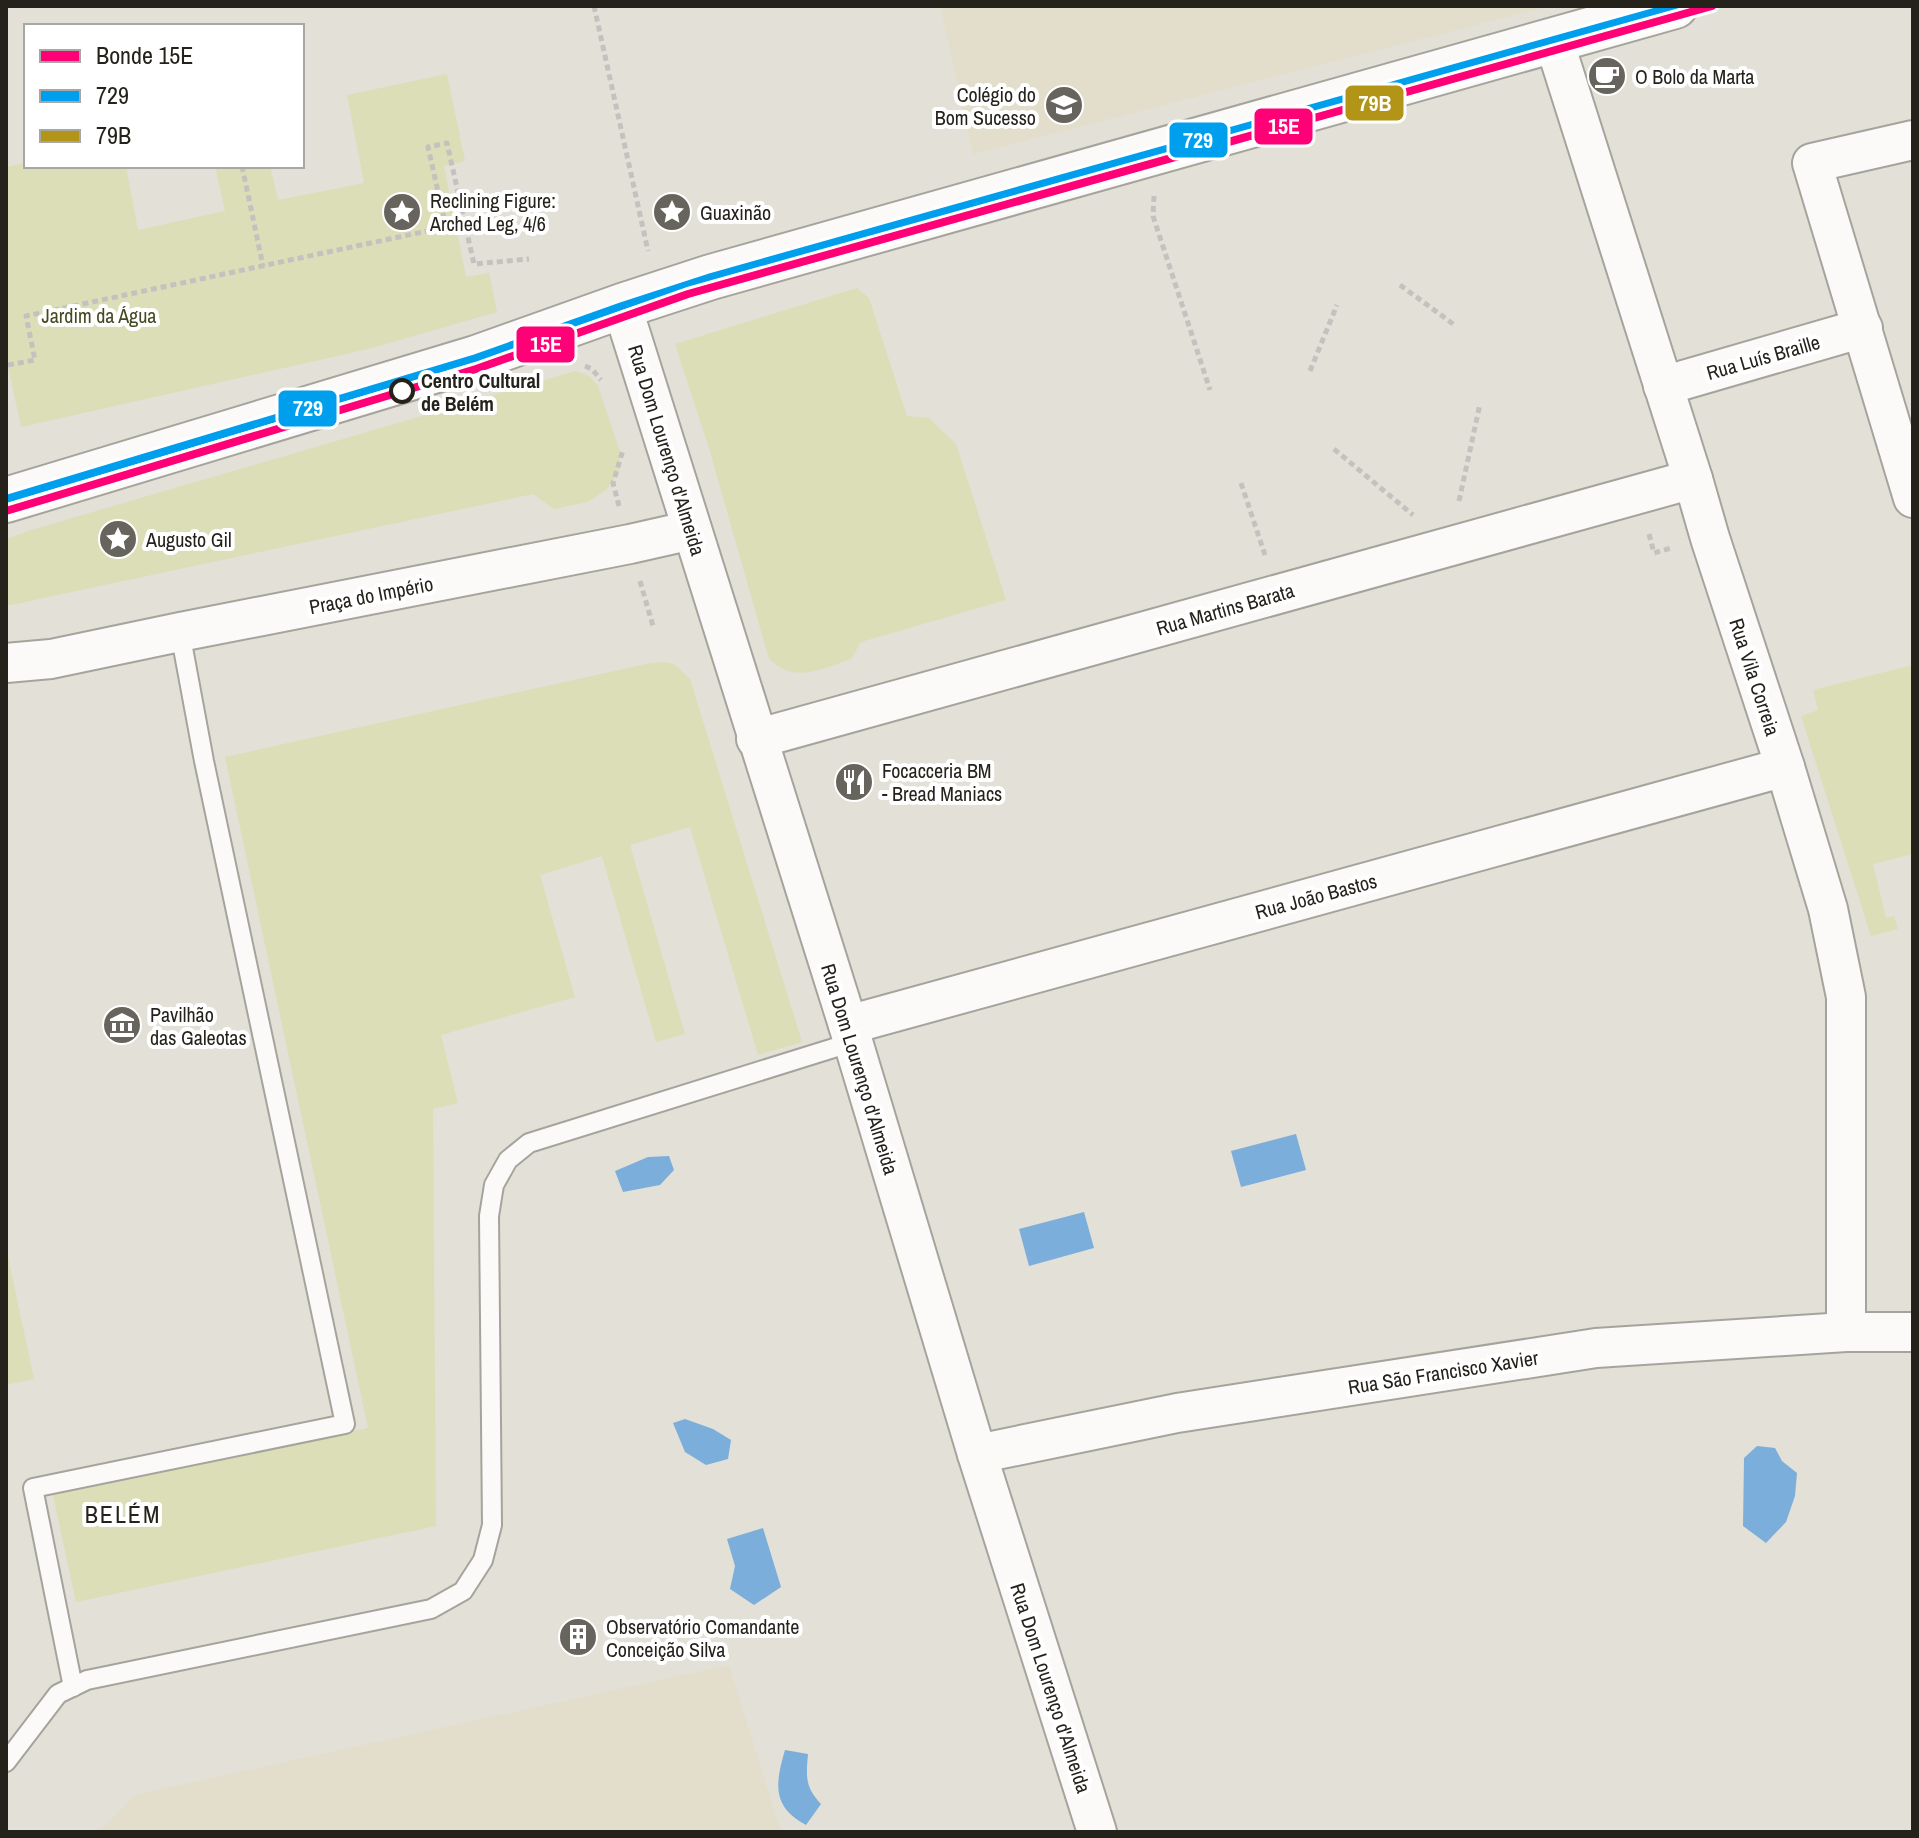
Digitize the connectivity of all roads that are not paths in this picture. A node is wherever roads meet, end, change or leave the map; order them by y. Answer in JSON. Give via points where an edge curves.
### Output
{"nodes":[{"id":1,"x":1675,"y":6,"type":"edge"},
{"id":2,"x":1554,"y":41,"type":"junction"},
{"id":3,"x":1913,"y":140,"type":"edge"},
{"id":4,"x":622,"y":306,"type":"junction"},
{"id":5,"x":1863,"y":328,"type":"junction"},
{"id":6,"x":1663,"y":386,"type":"junction"},
{"id":7,"x":1693,"y":479,"type":"junction"},
{"id":8,"x":1913,"y":498,"type":"edge"},
{"id":9,"x":6,"y":499,"type":"edge"},
{"id":10,"x":692,"y":530,"type":"junction"},
{"id":11,"x":180,"y":632,"type":"junction"},
{"id":12,"x":51,"y":659,"type":"junction"},
{"id":13,"x":6,"y":663,"type":"edge"},
{"id":14,"x":6,"y":680,"type":"edge"},
{"id":15,"x":756,"y":739,"type":"junction"},
{"id":16,"x":1785,"y":767,"type":"junction"},
{"id":17,"x":850,"y":1033,"type":"junction"},
{"id":18,"x":1846,"y":1332,"type":"junction"},
{"id":19,"x":1913,"y":1332,"type":"edge"},
{"id":20,"x":977,"y":1454,"type":"junction"},
{"id":21,"x":73,"y":1687,"type":"junction"},
{"id":22,"x":6,"y":1762,"type":"edge"},
{"id":23,"x":1097,"y":1832,"type":"edge"}],
"edges":[{"from":1,"to":2,"type":"street"},
{"from":2,"to":4,"type":"street"},
{"from":2,"to":6,"type":"street","name":"Rua Vila Correia"},
{"from":3,"to":5,"type":"street","via":[[1812,163]]},
{"from":4,"to":9,"type":"street","via":[[430,372]]},
{"from":4,"to":10,"type":"street","name":"Rua Dom Lourenço d'Almeida"},
{"from":5,"to":6,"type":"street","name":"Rua Luís Braille"},
{"from":5,"to":8,"type":"street"},
{"from":6,"to":7,"type":"street","name":"Rua Vila Correia"},
{"from":7,"to":15,"type":"street","name":"Rua Martins Barata"},
{"from":7,"to":16,"type":"street","name":"Rua Vila Correia"},
{"from":10,"to":11,"type":"street","name":"Praça do Império"},
{"from":10,"to":15,"type":"street","name":"Rua Dom Lourenço d'Almeida"},
{"from":11,"to":12,"type":"street","name":"Praça do Império"},
{"from":11,"to":21,"type":"lane","via":[[345,1424],[33,1488]]},
{"from":12,"to":13,"type":"street","name":"Praça do Império"},
{"from":12,"to":14,"type":"street","name":"Praça do Império"},
{"from":15,"to":17,"type":"street","name":"Rua Dom Lourenço d'Almeida"},
{"from":16,"to":17,"type":"street","name":"Rua João Bastos"},
{"from":16,"to":18,"type":"street","name":"Rua Vila Correia","via":[[1828,909],[1846,997]]},
{"from":17,"to":20,"type":"street","name":"Rua Dom Lourenço d'Almeida"},
{"from":17,"to":21,"type":"lane","via":[[529,1143],[508,1160],[494,1185],[489,1216],[492,1525],[483,1560],[463,1591],[431,1609]]},
{"from":18,"to":19,"type":"street","name":"Rua São Francisco Xavier"},
{"from":18,"to":20,"type":"street","name":"Rua São Francisco Xavier","via":[[1596,1348],[1177,1413]]},
{"from":20,"to":23,"type":"street","name":"Rua Dom Lourenço d'Almeida"},
{"from":21,"to":22,"type":"lane","via":[[58,1694]]}]}
